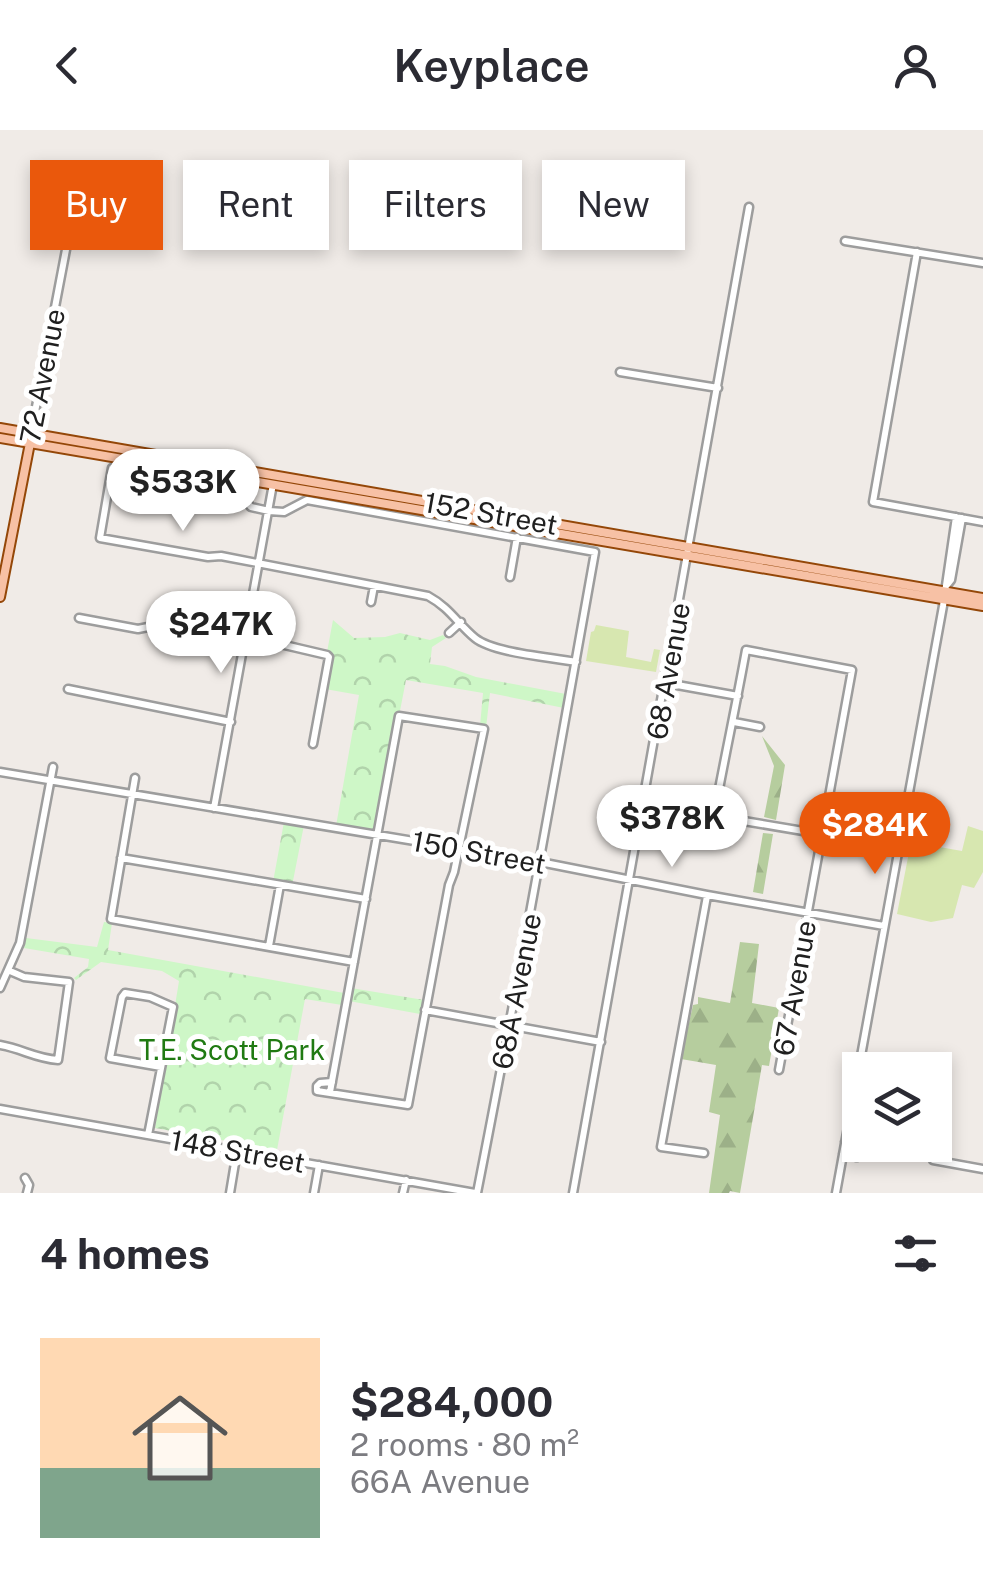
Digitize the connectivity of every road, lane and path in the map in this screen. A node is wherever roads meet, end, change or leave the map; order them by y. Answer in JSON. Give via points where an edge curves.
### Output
{"nodes":[{"id":1,"x":750,"y":207,"type":"dead end"},
{"id":2,"x":845,"y":241,"type":"dead end"},
{"id":3,"x":66,"y":250,"type":"edge"},
{"id":4,"x":917,"y":252,"type":"junction"},
{"id":5,"x":983,"y":263,"type":"edge"},
{"id":6,"x":620,"y":372,"type":"dead end"},
{"id":7,"x":718,"y":388,"type":"junction"},
{"id":8,"x":0,"y":428,"type":"edge"},
{"id":9,"x":0,"y":438,"type":"edge"},
{"id":10,"x":30,"y":438,"type":"junction"},
{"id":11,"x":316,"y":483,"type":"junction"},
{"id":12,"x":273,"y":484,"type":"junction"},
{"id":13,"x":269,"y":510,"type":"junction"},
{"id":14,"x":959,"y":518,"type":"junction"},
{"id":15,"x":983,"y":522,"type":"edge"},
{"id":16,"x":517,"y":537,"type":"junction"},
{"id":17,"x":690,"y":551,"type":"junction"},
{"id":18,"x":259,"y":564,"type":"junction"},
{"id":19,"x":510,"y":578,"type":"dead end"},
{"id":20,"x":374,"y":586,"type":"junction"},
{"id":21,"x":946,"y":592,"type":"junction"},
{"id":22,"x":0,"y":597,"type":"edge"},
{"id":23,"x":983,"y":598,"type":"edge"},
{"id":24,"x":372,"y":602,"type":"dead end"},
{"id":25,"x":983,"y":606,"type":"edge"},
{"id":26,"x":80,"y":618,"type":"dead end"},
{"id":27,"x":461,"y":622,"type":"junction"},
{"id":28,"x":449,"y":632,"type":"dead end"},
{"id":29,"x":246,"y":636,"type":"junction"},
{"id":30,"x":576,"y":662,"type":"junction"},
{"id":31,"x":666,"y":683,"type":"junction"},
{"id":32,"x":68,"y":689,"type":"dead end"},
{"id":33,"x":738,"y":696,"type":"junction"},
{"id":34,"x":231,"y":722,"type":"junction"},
{"id":35,"x":734,"y":722,"type":"junction"},
{"id":36,"x":760,"y":727,"type":"dead end"},
{"id":37,"x":313,"y":744,"type":"dead end"},
{"id":38,"x":53,"y":767,"type":"dead end"},
{"id":39,"x":0,"y":772,"type":"edge"},
{"id":40,"x":135,"y":778,"type":"dead end"},
{"id":41,"x":50,"y":780,"type":"junction"},
{"id":42,"x":132,"y":794,"type":"junction"},
{"id":43,"x":214,"y":808,"type":"junction"},
{"id":44,"x":821,"y":834,"type":"junction"},
{"id":45,"x":378,"y":836,"type":"junction"},
{"id":46,"x":460,"y":848,"type":"junction"},
{"id":47,"x":121,"y":858,"type":"junction"},
{"id":48,"x":540,"y":862,"type":"junction"},
{"id":49,"x":630,"y":880,"type":"junction"},
{"id":50,"x":280,"y":884,"type":"junction"},
{"id":51,"x":708,"y":896,"type":"junction"},
{"id":52,"x":366,"y":900,"type":"junction"},
{"id":53,"x":808,"y":912,"type":"junction"},
{"id":54,"x":884,"y":926,"type":"junction"},
{"id":55,"x":269,"y":946,"type":"junction"},
{"id":56,"x":354,"y":962,"type":"junction"},
{"id":57,"x":10,"y":971,"type":"junction"},
{"id":58,"x":0,"y":988,"type":"edge"},
{"id":59,"x":424,"y":1010,"type":"junction"},
{"id":60,"x":509,"y":1025,"type":"junction"},
{"id":61,"x":601,"y":1042,"type":"junction"},
{"id":62,"x":0,"y":1045,"type":"edge"},
{"id":63,"x":861,"y":1052,"type":"edge"},
{"id":64,"x":161,"y":1067,"type":"junction"},
{"id":65,"x":779,"y":1070,"type":"dead end"},
{"id":66,"x":332,"y":1082,"type":"junction"},
{"id":67,"x":330,"y":1092,"type":"junction"},
{"id":68,"x":0,"y":1109,"type":"edge"},
{"id":69,"x":148,"y":1136,"type":"junction"},
{"id":70,"x":238,"y":1151,"type":"junction"},
{"id":71,"x":704,"y":1153,"type":"dead end"},
{"id":72,"x":842,"y":1154,"type":"edge"},
{"id":73,"x":943,"y":1162,"type":"edge"},
{"id":74,"x":320,"y":1165,"type":"junction"},
{"id":75,"x":983,"y":1170,"type":"edge"},
{"id":76,"x":25,"y":1178,"type":"dead end"},
{"id":77,"x":406,"y":1180,"type":"junction"},
{"id":78,"x":27,"y":1193,"type":"edge"},
{"id":79,"x":230,"y":1193,"type":"edge"},
{"id":80,"x":314,"y":1193,"type":"edge"},
{"id":81,"x":403,"y":1193,"type":"edge"},
{"id":82,"x":476,"y":1193,"type":"edge"},
{"id":83,"x":573,"y":1193,"type":"edge"},
{"id":84,"x":836,"y":1193,"type":"edge"}],
"edges":[{"from":1,"to":7,"type":"street","name":"68 Avenue"},
{"from":2,"to":4,"type":"street"},
{"from":3,"to":10,"type":"street","name":"72 Avenue"},
{"from":4,"to":5,"type":"street"},
{"from":4,"to":14,"type":"street","via":[[873,502]]},
{"from":6,"to":7,"type":"street"},
{"from":7,"to":17,"type":"street","name":"68 Avenue"},
{"from":8,"to":10,"type":"main road","name":"152 Street"},
{"from":9,"to":10,"type":"main road","name":"152 Street"},
{"from":10,"to":11,"type":"main road","name":"152 Street"},
{"from":10,"to":12,"type":"main road","name":"152 Street"},
{"from":10,"to":22,"type":"main road","name":"72 Avenue"},
{"from":11,"to":12,"type":"main road"},
{"from":11,"to":17,"type":"main road","name":"152 Street"},
{"from":12,"to":13,"type":"street"},
{"from":12,"to":17,"type":"main road","name":"152 Street"},
{"from":13,"to":16,"type":"street","via":[[284,512],[307,500]]},
{"from":13,"to":18,"type":"street"},
{"from":13,"to":18,"type":"street","via":[[250,506],[236,490],[112,468],[100,538]]},
{"from":14,"to":15,"type":"street"},
{"from":14,"to":21,"type":"street"},
{"from":16,"to":19,"type":"street"},
{"from":16,"to":30,"type":"street","name":"68A Avenue","via":[[596,552]]},
{"from":17,"to":21,"type":"main road","name":"152 Street"},
{"from":17,"to":31,"type":"street","name":"68 Avenue"},
{"from":18,"to":20,"type":"street"},
{"from":18,"to":29,"type":"street"},
{"from":20,"to":24,"type":"street"},
{"from":20,"to":27,"type":"street","via":[[428,596]]},
{"from":21,"to":23,"type":"main road","name":"152 Street"},
{"from":21,"to":25,"type":"main road","name":"152 Street"},
{"from":21,"to":54,"type":"street"},
{"from":26,"to":29,"type":"street"},
{"from":27,"to":28,"type":"street"},
{"from":27,"to":30,"type":"street","via":[[490,647]]},
{"from":29,"to":34,"type":"street"},
{"from":29,"to":37,"type":"street","via":[[327,655]]},
{"from":30,"to":48,"type":"street","name":"68A Avenue"},
{"from":31,"to":33,"type":"street"},
{"from":31,"to":49,"type":"street","name":"68 Avenue"},
{"from":32,"to":34,"type":"street"},
{"from":33,"to":35,"type":"street"},
{"from":33,"to":44,"type":"street","name":"67 Avenue","via":[[746,650],[852,670]]},
{"from":34,"to":43,"type":"street"},
{"from":35,"to":36,"type":"street"},
{"from":35,"to":44,"type":"street","via":[[714,816]]},
{"from":38,"to":41,"type":"street"},
{"from":39,"to":41,"type":"street","name":"150 Street"},
{"from":40,"to":42,"type":"street"},
{"from":41,"to":42,"type":"street","name":"150 Street"},
{"from":41,"to":57,"type":"street","via":[[26,920]]},
{"from":42,"to":43,"type":"street","name":"150 Street"},
{"from":42,"to":47,"type":"street"},
{"from":43,"to":45,"type":"street","name":"150 Street"},
{"from":44,"to":53,"type":"street","name":"67 Avenue"},
{"from":45,"to":46,"type":"street","name":"150 Street"},
{"from":45,"to":46,"type":"street","via":[[400,716],[484,730]]},
{"from":45,"to":52,"type":"street"},
{"from":46,"to":48,"type":"street","name":"150 Street"},
{"from":46,"to":59,"type":"street"},
{"from":47,"to":50,"type":"street"},
{"from":47,"to":55,"type":"street","via":[[111,919]]},
{"from":48,"to":49,"type":"street","name":"150 Street"},
{"from":48,"to":60,"type":"street","name":"68A Avenue"},
{"from":49,"to":51,"type":"street","name":"150 Street"},
{"from":49,"to":61,"type":"street","name":"68 Avenue"},
{"from":50,"to":52,"type":"street"},
{"from":50,"to":55,"type":"street"},
{"from":51,"to":53,"type":"street","name":"150 Street"},
{"from":51,"to":71,"type":"street","via":[[662,1147]]},
{"from":52,"to":56,"type":"street"},
{"from":53,"to":54,"type":"street","name":"150 Street"},
{"from":53,"to":65,"type":"street","name":"67 Avenue"},
{"from":54,"to":63,"type":"street"},
{"from":55,"to":56,"type":"street"},
{"from":56,"to":66,"type":"street"},
{"from":57,"to":58,"type":"street"},
{"from":57,"to":62,"type":"street","via":[[69,982],[58,1060]]},
{"from":59,"to":60,"type":"street"},
{"from":59,"to":67,"type":"street","via":[[408,1106]]},
{"from":60,"to":61,"type":"street"},
{"from":60,"to":82,"type":"street","name":"68A Avenue"},
{"from":61,"to":83,"type":"street","name":"68 Avenue"},
{"from":64,"to":64,"type":"street","via":[[173,1007],[125,993],[110,1058]]},
{"from":64,"to":69,"type":"street"},
{"from":66,"to":67,"type":"street"},
{"from":66,"to":67,"type":"street","via":[[316,1089]]},
{"from":68,"to":69,"type":"street","name":"148 Street"},
{"from":69,"to":70,"type":"street","name":"148 Street"},
{"from":70,"to":74,"type":"street","name":"148 Street"},
{"from":70,"to":79,"type":"street"},
{"from":72,"to":84,"type":"street"},
{"from":73,"to":75,"type":"street"},
{"from":74,"to":77,"type":"street","name":"148 Street"},
{"from":74,"to":80,"type":"street"},
{"from":76,"to":78,"type":"street"},
{"from":77,"to":81,"type":"street"},
{"from":77,"to":82,"type":"street","name":"148 Street"}]}
